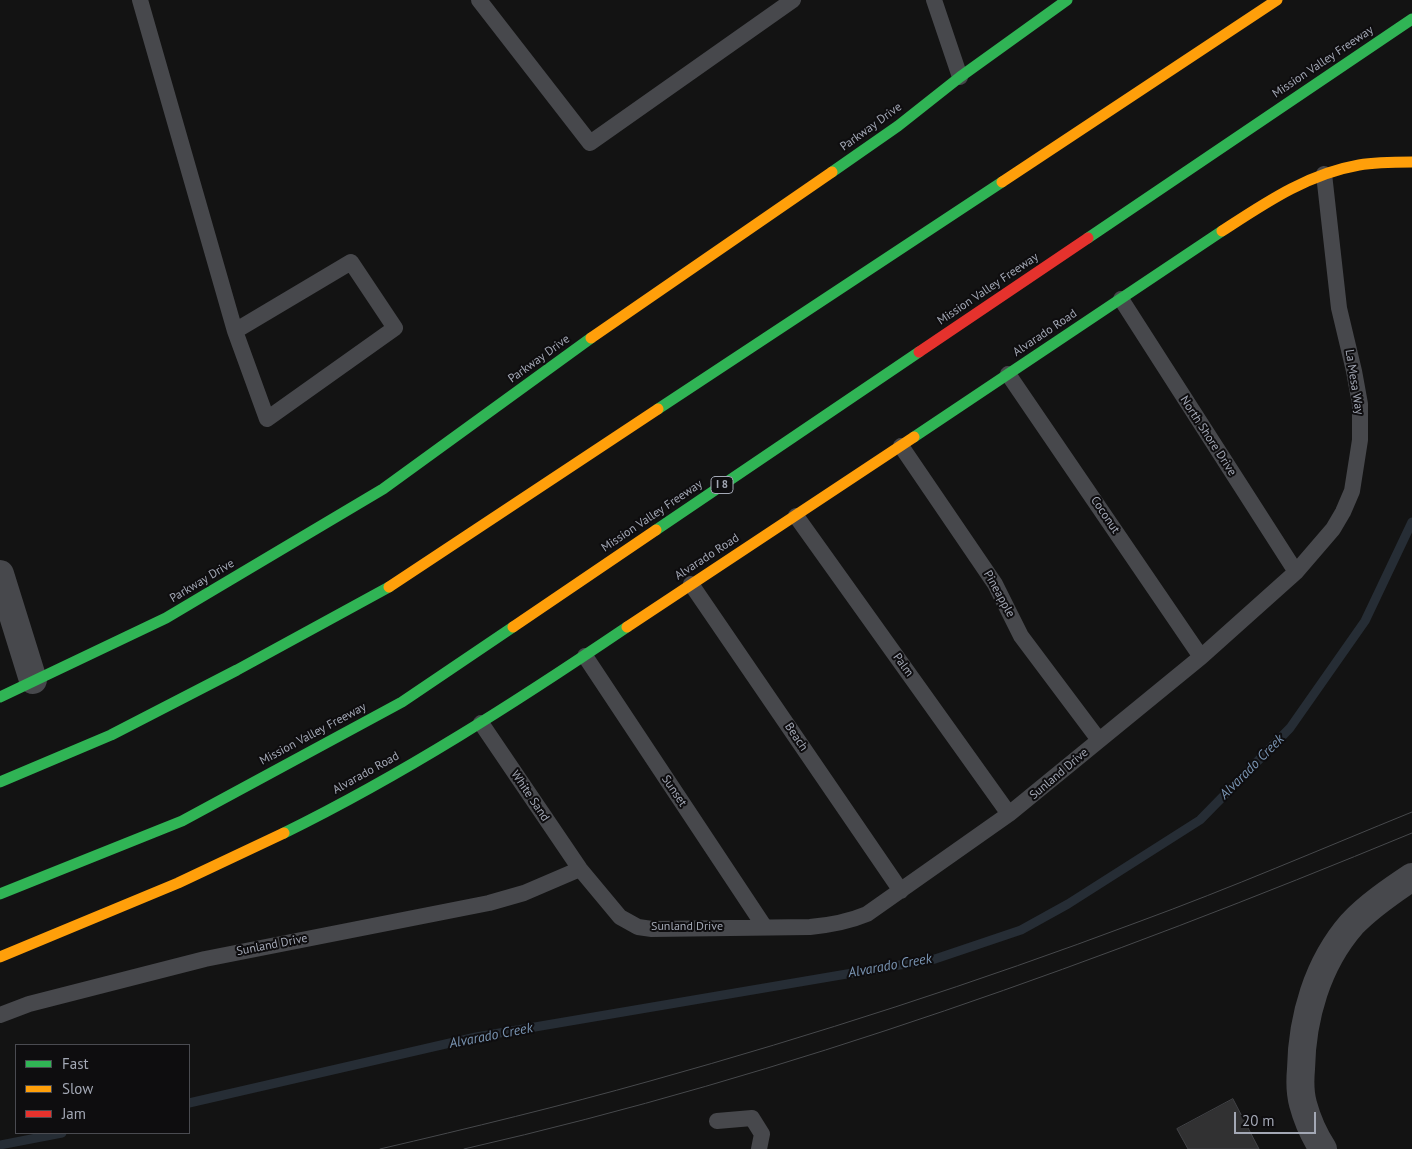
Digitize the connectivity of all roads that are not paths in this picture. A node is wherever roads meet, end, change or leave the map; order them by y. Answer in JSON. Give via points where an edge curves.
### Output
{"nodes":[{"id":1,"x":140,"y":0,"type":"edge"},
{"id":2,"x":479,"y":0,"type":"edge"},
{"id":3,"x":792,"y":0,"type":"edge"},
{"id":4,"x":934,"y":0,"type":"edge"},
{"id":5,"x":1067,"y":0,"type":"edge"},
{"id":6,"x":1277,"y":0,"type":"edge"},
{"id":7,"x":1412,"y":19,"type":"edge"},
{"id":8,"x":960,"y":77,"type":"junction"},
{"id":9,"x":1412,"y":162,"type":"edge"},
{"id":10,"x":1324,"y":174,"type":"junction"},
{"id":11,"x":1120,"y":299,"type":"junction"},
{"id":12,"x":235,"y":331,"type":"junction"},
{"id":13,"x":1008,"y":374,"type":"junction"},
{"id":14,"x":901,"y":446,"type":"junction"},
{"id":15,"x":796,"y":516,"type":"junction"},
{"id":16,"x":1296,"y":572,"type":"junction"},
{"id":17,"x":0,"y":574,"type":"edge"},
{"id":18,"x":691,"y":584,"type":"junction"},
{"id":19,"x":585,"y":656,"type":"junction"},
{"id":20,"x":1201,"y":657,"type":"junction"},
{"id":21,"x":33,"y":680,"type":"junction"},
{"id":22,"x":0,"y":697,"type":"edge"},
{"id":23,"x":481,"y":723,"type":"junction"},
{"id":24,"x":1099,"y":740,"type":"junction"},
{"id":25,"x":0,"y":782,"type":"edge"},
{"id":26,"x":1009,"y":814,"type":"junction"},
{"id":27,"x":580,"y":869,"type":"junction"},
{"id":28,"x":1412,"y":877,"type":"edge"},
{"id":29,"x":901,"y":891,"type":"junction"},
{"id":30,"x":0,"y":894,"type":"edge"},
{"id":31,"x":764,"y":926,"type":"junction"},
{"id":32,"x":0,"y":957,"type":"edge"},
{"id":33,"x":0,"y":1015,"type":"edge"},
{"id":34,"x":717,"y":1121,"type":"dead end"},
{"id":35,"x":759,"y":1149,"type":"edge"},
{"id":36,"x":1323,"y":1149,"type":"edge"}],
"edges":[{"from":1,"to":12,"type":"lane"},
{"from":2,"to":3,"type":"lane","via":[[590,143]]},
{"from":4,"to":8,"type":"lane"},
{"from":5,"to":8,"type":"main road","name":"Parkway Drive"},
{"from":6,"to":25,"type":"main road","via":[[378,594],[111,735]]},
{"from":7,"to":30,"type":"main road","name":"Mission Valley Freeway","number":"I 8","via":[[402,702],[182,821]]},
{"from":8,"to":21,"type":"main road","name":"Parkway Drive","via":[[898,126],[567,355],[383,489],[166,618]]},
{"from":9,"to":10,"type":"main road","name":"Alvarado Road","via":[[1372,163]]},
{"from":10,"to":11,"type":"main road","name":"Alvarado Road","via":[[1274,196]]},
{"from":10,"to":16,"type":"lane","name":"La Mesa Way","via":[[1339,308],[1360,404],[1360,440],[1352,491],[1343,512],[1333,529]]},
{"from":11,"to":13,"type":"main road","name":"Alvarado Road"},
{"from":11,"to":16,"type":"lane","name":"North Shore Drive"},
{"from":12,"to":12,"type":"lane","via":[[267,419],[395,328],[351,262]]},
{"from":13,"to":14,"type":"main road","name":"Alvarado Road"},
{"from":13,"to":20,"type":"lane","name":"Coconut"},
{"from":14,"to":15,"type":"main road","name":"Alvarado Road"},
{"from":14,"to":24,"type":"lane","name":"Pineapple","via":[[995,584],[1021,636]]},
{"from":15,"to":18,"type":"main road","name":"Alvarado Road"},
{"from":15,"to":26,"type":"lane","name":"Palm"},
{"from":16,"to":20,"type":"lane","name":"Sunland Drive"},
{"from":17,"to":21,"type":"street"},
{"from":18,"to":19,"type":"main road","name":"Alvarado Road"},
{"from":18,"to":29,"type":"lane","name":"Beach"},
{"from":19,"to":23,"type":"main road","name":"Alvarado Road"},
{"from":19,"to":31,"type":"lane","name":"Sunset"},
{"from":20,"to":24,"type":"lane","name":"Sunland Drive"},
{"from":21,"to":22,"type":"main road","name":"Parkway Drive"},
{"from":23,"to":27,"type":"lane","name":"White Sand"},
{"from":23,"to":32,"type":"main road","name":"Alvarado Road","via":[[368,788],[226,861],[96,919]]},
{"from":24,"to":26,"type":"lane","name":"Sunland Drive"},
{"from":26,"to":29,"type":"lane","name":"Sunland Drive"},
{"from":27,"to":31,"type":"lane","name":"Sunland Drive","via":[[620,917],[638,927]]},
{"from":27,"to":33,"type":"lane","name":"Sunland Drive","via":[[524,893],[489,903],[205,959],[29,1004]]},
{"from":28,"to":36,"type":"street","via":[[1386,894],[1352,924],[1321,975],[1310,1003],[1303,1032],[1302,1102]]},
{"from":29,"to":31,"type":"lane","name":"Sunland Drive","via":[[867,914],[850,921],[830,925]]},
{"from":34,"to":35,"type":"lane","via":[[752,1118],[762,1134]]}]}
